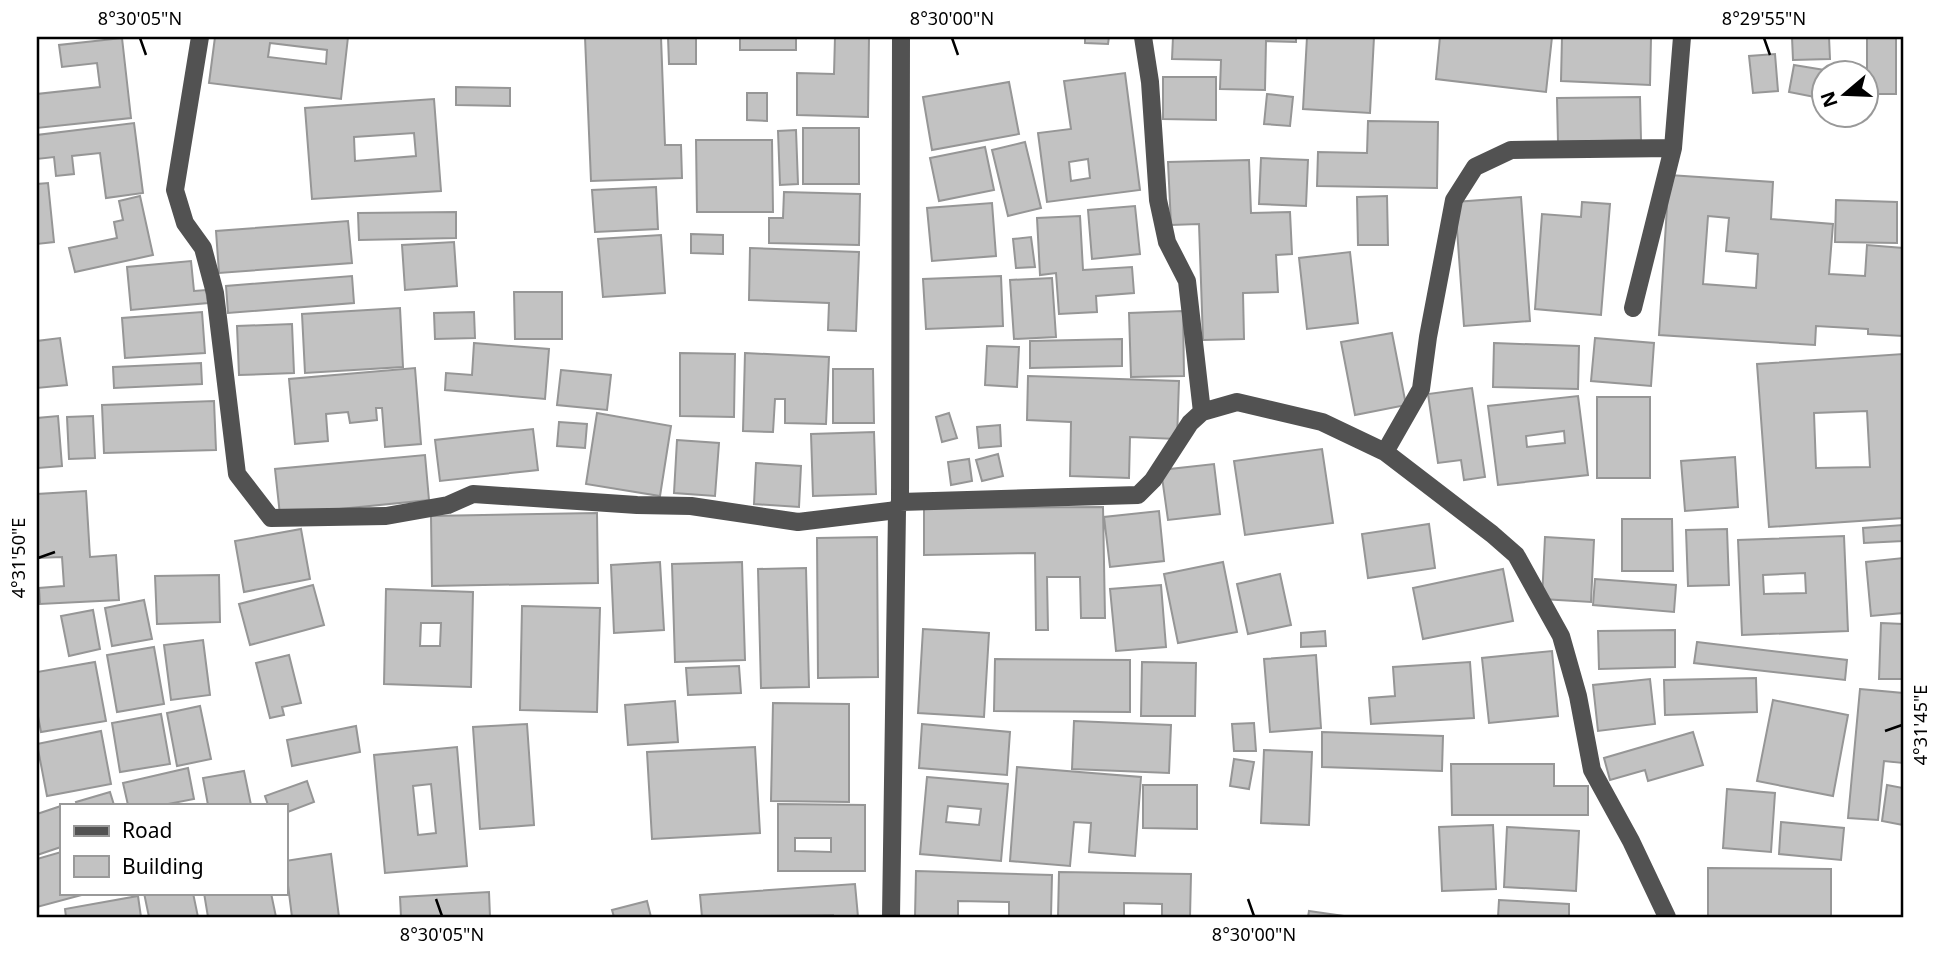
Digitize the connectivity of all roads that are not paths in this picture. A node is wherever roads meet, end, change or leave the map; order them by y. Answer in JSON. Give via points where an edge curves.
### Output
{"nodes":[{"id":1,"x":200,"y":37,"type":"edge"},
{"id":2,"x":901,"y":37,"type":"edge"},
{"id":3,"x":1143,"y":37,"type":"edge"},
{"id":4,"x":1682,"y":37,"type":"edge"},
{"id":5,"x":1673,"y":148,"type":"junction"},
{"id":6,"x":1633,"y":308,"type":"dead end"},
{"id":7,"x":1202,"y":412,"type":"junction"},
{"id":8,"x":1385,"y":452,"type":"junction"},
{"id":9,"x":899,"y":506,"type":"junction"},
{"id":10,"x":891,"y":917,"type":"edge"},
{"id":11,"x":1667,"y":917,"type":"edge"}],
"edges":[{"from":1,"to":9,"type":"street","via":[[175,190],[185,223],[203,248],[215,293],[237,474],[271,518],[386,516],[448,505],[473,494],[691,506],[798,522]]},
{"from":2,"to":9,"type":"street"},
{"from":3,"to":7,"type":"street","via":[[1158,200],[1167,242],[1187,281]]},
{"from":4,"to":5,"type":"street"},
{"from":5,"to":6,"type":"street"},
{"from":5,"to":8,"type":"street","via":[[1511,150],[1475,167],[1454,200],[1421,389]]},
{"from":7,"to":8,"type":"street","via":[[1237,402],[1322,422]]},
{"from":7,"to":9,"type":"street","via":[[1138,495]]},
{"from":8,"to":11,"type":"street","via":[[1516,555],[1561,636],[1592,770]]},
{"from":9,"to":10,"type":"street"}]}
